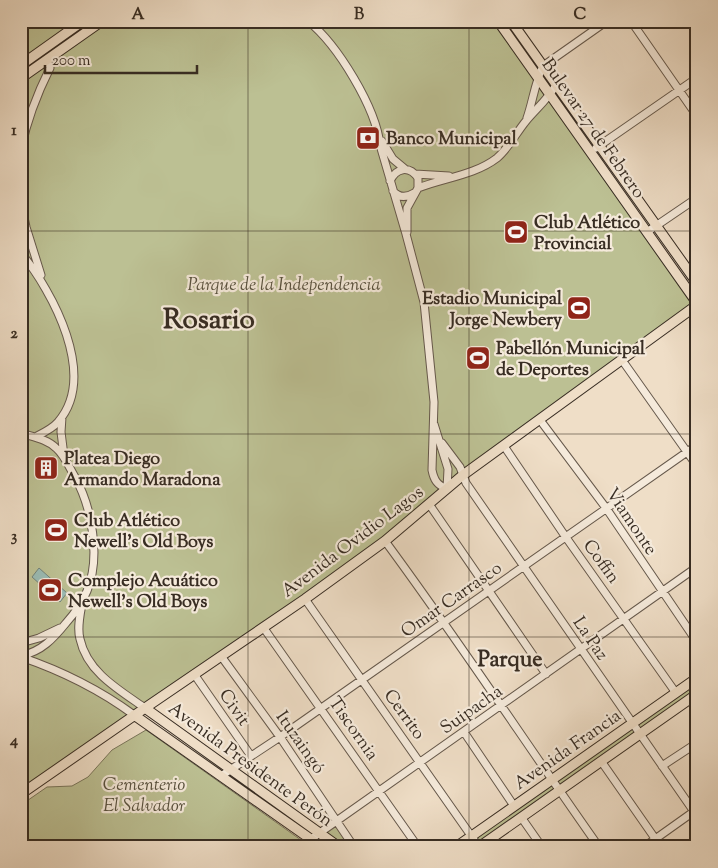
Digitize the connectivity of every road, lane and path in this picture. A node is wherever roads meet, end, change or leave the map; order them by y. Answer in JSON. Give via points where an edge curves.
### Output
{"nodes":[{"id":1,"x":83,"y":21,"type":"edge"},
{"id":2,"x":102,"y":21,"type":"edge"},
{"id":3,"x":308,"y":21,"type":"edge"},
{"id":4,"x":498,"y":21,"type":"edge"},
{"id":5,"x":511,"y":21,"type":"edge"},
{"id":6,"x":607,"y":21,"type":"edge"},
{"id":7,"x":630,"y":21,"type":"edge"},
{"id":8,"x":48,"y":59,"type":"junction"},
{"id":9,"x":21,"y":65,"type":"edge"},
{"id":10,"x":542,"y":66,"type":"junction"},
{"id":11,"x":538,"y":76,"type":"junction"},
{"id":12,"x":21,"y":78,"type":"edge"},
{"id":13,"x":697,"y":78,"type":"edge"},
{"id":14,"x":556,"y":85,"type":"junction"},
{"id":15,"x":679,"y":90,"type":"junction"},
{"id":16,"x":550,"y":94,"type":"junction"},
{"id":17,"x":697,"y":116,"type":"edge"},
{"id":18,"x":525,"y":123,"type":"junction"},
{"id":19,"x":379,"y":136,"type":"junction"},
{"id":20,"x":599,"y":146,"type":"junction"},
{"id":21,"x":21,"y":149,"type":"edge"},
{"id":22,"x":591,"y":152,"type":"junction"},
{"id":23,"x":405,"y":169,"type":"junction"},
{"id":24,"x":415,"y":174,"type":"junction"},
{"id":25,"x":452,"y":176,"type":"junction"},
{"id":26,"x":390,"y":182,"type":"junction"},
{"id":27,"x":392,"y":191,"type":"junction"},
{"id":28,"x":416,"y":191,"type":"junction"},
{"id":29,"x":697,"y":198,"type":"edge"},
{"id":30,"x":21,"y":203,"type":"edge"},
{"id":31,"x":656,"y":226,"type":"junction"},
{"id":32,"x":647,"y":232,"type":"junction"},
{"id":33,"x":406,"y":234,"type":"junction"},
{"id":34,"x":21,"y":253,"type":"edge"},
{"id":35,"x":697,"y":283,"type":"edge"},
{"id":36,"x":45,"y":287,"type":"junction"},
{"id":37,"x":697,"y":304,"type":"edge"},
{"id":38,"x":622,"y":360,"type":"junction"},
{"id":39,"x":62,"y":416,"type":"junction"},
{"id":40,"x":540,"y":420,"type":"junction"},
{"id":41,"x":434,"y":424,"type":"junction"},
{"id":42,"x":21,"y":434,"type":"edge"},
{"id":43,"x":436,"y":434,"type":"junction"},
{"id":44,"x":35,"y":437,"type":"junction"},
{"id":45,"x":697,"y":445,"type":"edge"},
{"id":46,"x":504,"y":446,"type":"junction"},
{"id":47,"x":687,"y":452,"type":"junction"},
{"id":48,"x":64,"y":457,"type":"junction"},
{"id":49,"x":697,"y":466,"type":"edge"},
{"id":50,"x":463,"y":475,"type":"junction"},
{"id":51,"x":447,"y":488,"type":"junction"},
{"id":52,"x":429,"y":504,"type":"junction"},
{"id":53,"x":606,"y":508,"type":"junction"},
{"id":54,"x":565,"y":536,"type":"junction"},
{"id":55,"x":385,"y":541,"type":"junction"},
{"id":56,"x":525,"y":566,"type":"junction"},
{"id":57,"x":697,"y":567,"type":"edge"},
{"id":58,"x":488,"y":590,"type":"junction"},
{"id":59,"x":662,"y":592,"type":"junction"},
{"id":60,"x":305,"y":599,"type":"junction"},
{"id":61,"x":83,"y":601,"type":"junction"},
{"id":62,"x":624,"y":619,"type":"junction"},
{"id":63,"x":444,"y":621,"type":"junction"},
{"id":64,"x":66,"y":624,"type":"junction"},
{"id":65,"x":263,"y":627,"type":"junction"},
{"id":66,"x":697,"y":642,"type":"edge"},
{"id":67,"x":21,"y":643,"type":"edge"},
{"id":68,"x":581,"y":649,"type":"junction"},
{"id":69,"x":221,"y":656,"type":"junction"},
{"id":70,"x":21,"y":657,"type":"edge"},
{"id":71,"x":194,"y":674,"type":"junction"},
{"id":72,"x":546,"y":674,"type":"junction"},
{"id":73,"x":697,"y":678,"type":"edge"},
{"id":74,"x":361,"y":679,"type":"junction"},
{"id":75,"x":676,"y":693,"type":"junction"},
{"id":76,"x":697,"y":694,"type":"edge"},
{"id":77,"x":500,"y":706,"type":"junction"},
{"id":78,"x":144,"y":708,"type":"junction"},
{"id":79,"x":321,"y":708,"type":"junction"},
{"id":80,"x":134,"y":715,"type":"junction"},
{"id":81,"x":632,"y":724,"type":"junction"},
{"id":82,"x":464,"y":732,"type":"junction"},
{"id":83,"x":640,"y":734,"type":"junction"},
{"id":84,"x":280,"y":737,"type":"junction"},
{"id":85,"x":697,"y":743,"type":"edge"},
{"id":86,"x":251,"y":756,"type":"junction"},
{"id":87,"x":601,"y":761,"type":"junction"},
{"id":88,"x":421,"y":762,"type":"junction"},
{"id":89,"x":662,"y":766,"type":"junction"},
{"id":90,"x":231,"y":770,"type":"junction"},
{"id":91,"x":221,"y":776,"type":"junction"},
{"id":92,"x":552,"y":780,"type":"junction"},
{"id":93,"x":559,"y":790,"type":"junction"},
{"id":94,"x":379,"y":792,"type":"junction"},
{"id":95,"x":21,"y":794,"type":"edge"},
{"id":96,"x":514,"y":806,"type":"junction"},
{"id":97,"x":696,"y":813,"type":"edge"},
{"id":98,"x":521,"y":817,"type":"junction"},
{"id":99,"x":337,"y":822,"type":"junction"},
{"id":100,"x":319,"y":833,"type":"junction"},
{"id":101,"x":472,"y":836,"type":"junction"},
{"id":102,"x":310,"y":839,"type":"junction"},
{"id":103,"x":656,"y":839,"type":"junction"},
{"id":104,"x":594,"y":840,"type":"junction"},
{"id":105,"x":322,"y":847,"type":"edge"},
{"id":106,"x":339,"y":847,"type":"edge"},
{"id":107,"x":354,"y":847,"type":"edge"},
{"id":108,"x":418,"y":847,"type":"edge"},
{"id":109,"x":456,"y":847,"type":"edge"},
{"id":110,"x":479,"y":847,"type":"edge"},
{"id":111,"x":542,"y":847,"type":"edge"},
{"id":112,"x":583,"y":847,"type":"edge"},
{"id":113,"x":599,"y":847,"type":"edge"},
{"id":114,"x":644,"y":847,"type":"edge"},
{"id":115,"x":661,"y":847,"type":"edge"}],
"edges":[{"from":1,"to":9,"type":"main road"},
{"from":2,"to":8,"type":"main road"},
{"from":3,"to":19,"type":"street","via":[[328,41],[354,80]]},
{"from":4,"to":11,"type":"main road","name":"Bulevar 27 de Febrero"},
{"from":5,"to":10,"type":"main road","name":"Bulevar 27 de Febrero"},
{"from":6,"to":10,"type":"street"},
{"from":7,"to":15,"type":"street"},
{"from":8,"to":12,"type":"main road"},
{"from":8,"to":21,"type":"street","via":[[50,68],[29,117]]},
{"from":10,"to":11,"type":"street"},
{"from":10,"to":14,"type":"main road","name":"Bulevar 27 de Febrero"},
{"from":11,"to":16,"type":"main road","name":"Bulevar 27 de Febrero"},
{"from":11,"to":18,"type":"street"},
{"from":13,"to":15,"type":"street"},
{"from":14,"to":16,"type":"street"},
{"from":14,"to":20,"type":"main road","name":"Bulevar 27 de Febrero"},
{"from":15,"to":17,"type":"street"},
{"from":15,"to":20,"type":"street"},
{"from":16,"to":18,"type":"street"},
{"from":16,"to":22,"type":"main road","name":"Bulevar 27 de Febrero"},
{"from":18,"to":25,"type":"street","via":[[498,157],[473,172]]},
{"from":19,"to":23,"type":"street","via":[[387,152]]},
{"from":19,"to":26,"type":"street"},
{"from":20,"to":22,"type":"street"},
{"from":20,"to":31,"type":"main road","name":"Bulevar 27 de Febrero"},
{"from":22,"to":32,"type":"main road","name":"Bulevar 27 de Febrero"},
{"from":23,"to":24,"type":"street"},
{"from":23,"to":26,"type":"street","via":[[398,170]]},
{"from":24,"to":25,"type":"street"},
{"from":24,"to":28,"type":"street","via":[[418,178]]},
{"from":25,"to":28,"type":"street"},
{"from":26,"to":27,"type":"street"},
{"from":27,"to":28,"type":"street","via":[[401,197],[408,197]]},
{"from":27,"to":33,"type":"street"},
{"from":28,"to":33,"type":"street","via":[[407,208]]},
{"from":29,"to":31,"type":"street"},
{"from":30,"to":36,"type":"street"},
{"from":31,"to":32,"type":"street"},
{"from":31,"to":35,"type":"main road","name":"Bulevar 27 de Febrero"},
{"from":32,"to":37,"type":"main road","name":"Bulevar 27 de Febrero"},
{"from":33,"to":41,"type":"street","via":[[424,302]]},
{"from":34,"to":36,"type":"street"},
{"from":36,"to":39,"type":"street","via":[[68,336],[73,388]]},
{"from":37,"to":38,"type":"main road","name":"Avenida Ovidio Lagos"},
{"from":38,"to":40,"type":"main road","name":"Avenida Ovidio Lagos"},
{"from":38,"to":47,"type":"street"},
{"from":39,"to":44,"type":"street","via":[[57,424]]},
{"from":39,"to":48,"type":"street"},
{"from":40,"to":46,"type":"main road","name":"Avenida Ovidio Lagos"},
{"from":40,"to":53,"type":"street","name":"Viamonte"},
{"from":41,"to":43,"type":"street"},
{"from":41,"to":51,"type":"street","via":[[432,470],[438,484]]},
{"from":42,"to":44,"type":"street"},
{"from":43,"to":50,"type":"street","name":"La Paz"},
{"from":43,"to":51,"type":"street","via":[[448,469]]},
{"from":44,"to":48,"type":"street","via":[[48,442]]},
{"from":45,"to":47,"type":"street","name":"Omar Carrasco"},
{"from":46,"to":50,"type":"main road","name":"Avenida Ovidio Lagos"},
{"from":46,"to":54,"type":"street","name":"Coffin"},
{"from":47,"to":49,"type":"street"},
{"from":47,"to":53,"type":"street","name":"Omar Carrasco"},
{"from":48,"to":61,"type":"street","via":[[79,485],[90,517],[92,571]]},
{"from":50,"to":51,"type":"main road","name":"Avenida Ovidio Lagos"},
{"from":50,"to":56,"type":"street","name":"La Paz"},
{"from":51,"to":52,"type":"main road","name":"Avenida Ovidio Lagos"},
{"from":52,"to":55,"type":"main road","name":"Avenida Ovidio Lagos"},
{"from":52,"to":58,"type":"street"},
{"from":53,"to":54,"type":"street","name":"Omar Carrasco"},
{"from":53,"to":59,"type":"street","name":"Viamonte"},
{"from":54,"to":56,"type":"street","name":"Omar Carrasco"},
{"from":54,"to":62,"type":"street","name":"Coffin"},
{"from":55,"to":60,"type":"main road","name":"Avenida Ovidio Lagos"},
{"from":55,"to":63,"type":"street"},
{"from":56,"to":58,"type":"street","name":"Omar Carrasco"},
{"from":56,"to":68,"type":"street","name":"La Paz"},
{"from":57,"to":59,"type":"street","name":"Suipacha"},
{"from":58,"to":63,"type":"street","name":"Omar Carrasco"},
{"from":58,"to":72,"type":"street"},
{"from":59,"to":62,"type":"street","name":"Suipacha"},
{"from":59,"to":66,"type":"street","name":"Viamonte"},
{"from":60,"to":65,"type":"main road","name":"Avenida Ovidio Lagos"},
{"from":60,"to":74,"type":"street","name":"Cerrito"},
{"from":61,"to":64,"type":"street"},
{"from":61,"to":78,"type":"street","via":[[79,638],[87,657],[110,683]]},
{"from":62,"to":68,"type":"street","name":"Suipacha"},
{"from":62,"to":75,"type":"street","name":"Coffin"},
{"from":63,"to":74,"type":"street","name":"Omar Carrasco"},
{"from":63,"to":77,"type":"street"},
{"from":64,"to":67,"type":"street","via":[[52,633]]},
{"from":64,"to":70,"type":"street","via":[[39,650]]},
{"from":65,"to":69,"type":"main road","name":"Avenida Ovidio Lagos"},
{"from":65,"to":79,"type":"street","name":"Tiscornia"},
{"from":68,"to":72,"type":"street","name":"Suipacha"},
{"from":68,"to":81,"type":"street","name":"La Paz"},
{"from":69,"to":71,"type":"main road","name":"Avenida Ovidio Lagos"},
{"from":69,"to":84,"type":"street","name":"Ituzaingó"},
{"from":70,"to":80,"type":"street","via":[[80,681]]},
{"from":71,"to":78,"type":"main road","name":"Avenida Ovidio Lagos"},
{"from":71,"to":86,"type":"street","name":"Civit"},
{"from":72,"to":77,"type":"street","name":"Suipacha"},
{"from":73,"to":75,"type":"main road","name":"Avenida Francia"},
{"from":74,"to":79,"type":"street","name":"Omar Carrasco"},
{"from":74,"to":88,"type":"street","name":"Cerrito"},
{"from":75,"to":81,"type":"main road","name":"Avenida Francia"},
{"from":76,"to":83,"type":"main road","name":"Avenida Francia"},
{"from":77,"to":82,"type":"street","name":"Suipacha"},
{"from":77,"to":92,"type":"street"},
{"from":78,"to":80,"type":"main road","name":"Avenida Ovidio Lagos"},
{"from":78,"to":90,"type":"main road","name":"Avenida Presidente Perón"},
{"from":79,"to":84,"type":"street","name":"Omar Carrasco"},
{"from":79,"to":94,"type":"street","name":"Tiscornia"},
{"from":80,"to":91,"type":"main road","name":"Avenida Presidente Perón"},
{"from":80,"to":95,"type":"main road","name":"Avenida Ovidio Lagos"},
{"from":81,"to":83,"type":"street","name":"La Paz"},
{"from":81,"to":92,"type":"main road","name":"Avenida Francia"},
{"from":82,"to":88,"type":"street","name":"Suipacha"},
{"from":82,"to":96,"type":"street"},
{"from":83,"to":87,"type":"main road","name":"Avenida Francia"},
{"from":83,"to":89,"type":"street","name":"La Paz"},
{"from":84,"to":86,"type":"street","name":"Omar Carrasco"},
{"from":84,"to":99,"type":"street","name":"Ituzaingó"},
{"from":85,"to":89,"type":"street"},
{"from":86,"to":90,"type":"street","name":"Omar Carrasco"},
{"from":87,"to":93,"type":"main road","name":"Avenida Francia"},
{"from":87,"to":103,"type":"street"},
{"from":88,"to":94,"type":"street","name":"Suipacha"},
{"from":88,"to":101,"type":"street","name":"Cerrito"},
{"from":89,"to":97,"type":"street","name":"La Paz"},
{"from":90,"to":91,"type":"street","name":"Omar Carrasco"},
{"from":90,"to":100,"type":"main road","name":"Avenida Presidente Perón"},
{"from":91,"to":102,"type":"main road","name":"Avenida Presidente Perón"},
{"from":92,"to":93,"type":"street"},
{"from":92,"to":96,"type":"main road","name":"Avenida Francia"},
{"from":93,"to":98,"type":"main road","name":"Avenida Francia"},
{"from":93,"to":104,"type":"street"},
{"from":94,"to":99,"type":"street","name":"Suipacha"},
{"from":94,"to":108,"type":"street","name":"Tiscornia"},
{"from":96,"to":101,"type":"main road","name":"Avenida Francia"},
{"from":97,"to":103,"type":"street"},
{"from":98,"to":110,"type":"main road","name":"Avenida Francia"},
{"from":98,"to":111,"type":"street"},
{"from":99,"to":100,"type":"street","name":"Suipacha"},
{"from":99,"to":107,"type":"street","name":"Ituzaingó"},
{"from":100,"to":102,"type":"street","name":"Suipacha"},
{"from":100,"to":106,"type":"main road","name":"Avenida Presidente Perón"},
{"from":101,"to":109,"type":"main road","name":"Avenida Francia"},
{"from":101,"to":110,"type":"street","name":"Cerrito"},
{"from":102,"to":105,"type":"main road","name":"Avenida Presidente Perón"},
{"from":103,"to":114,"type":"street"},
{"from":103,"to":115,"type":"street"},
{"from":104,"to":112,"type":"street"},
{"from":104,"to":113,"type":"street"}]}
